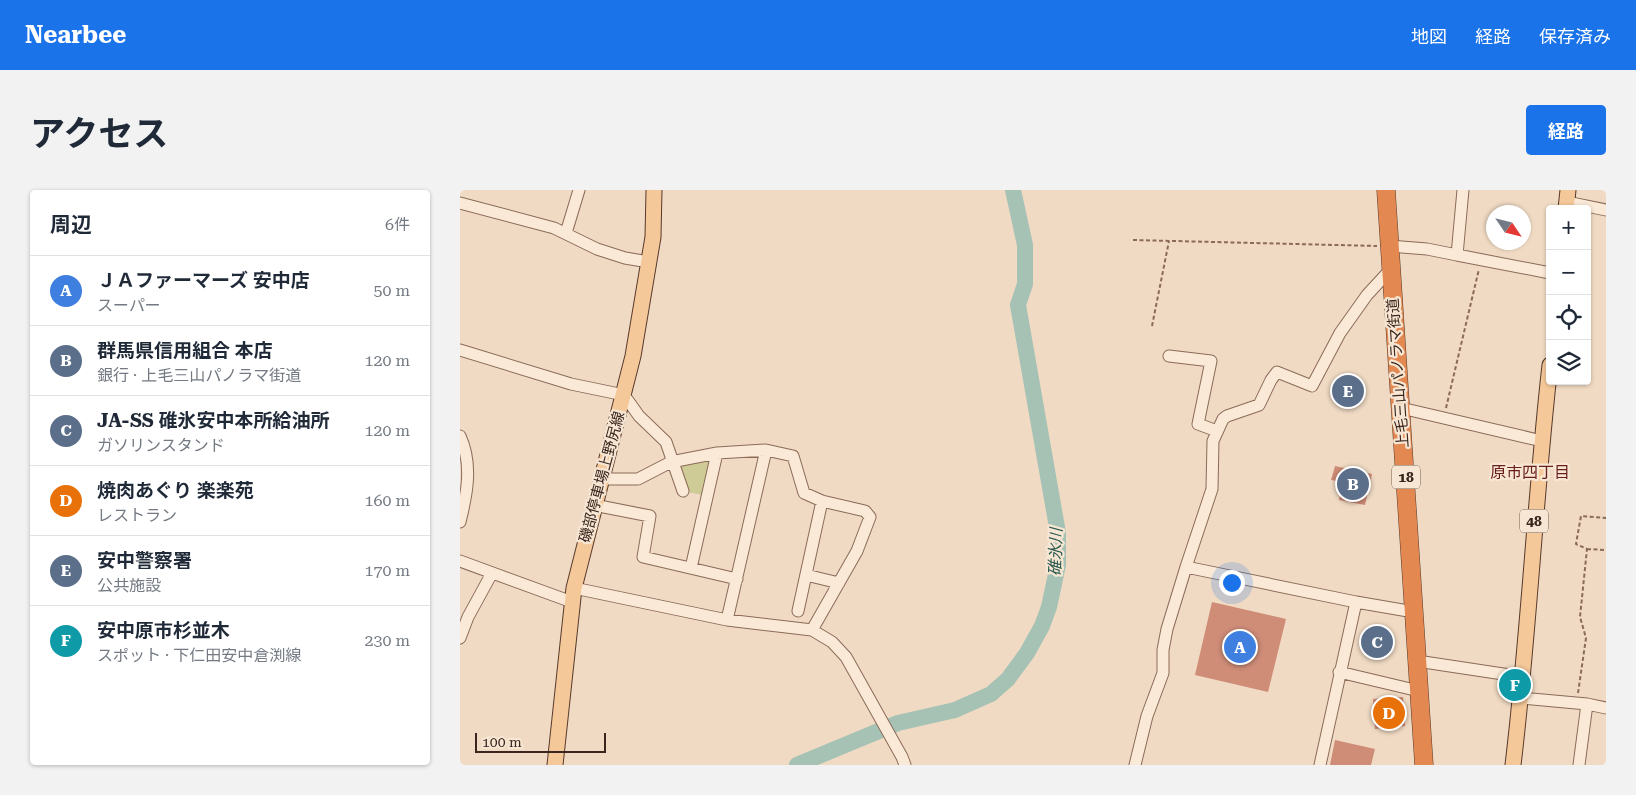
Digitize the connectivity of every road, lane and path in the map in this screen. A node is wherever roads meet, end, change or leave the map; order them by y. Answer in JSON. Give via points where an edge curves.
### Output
{"nodes":[{"id":1,"x":579,"y":190,"type":"edge"},
{"id":2,"x":654,"y":190,"type":"edge"},
{"id":3,"x":1386,"y":190,"type":"edge"},
{"id":4,"x":1462,"y":190,"type":"edge"},
{"id":5,"x":1567,"y":200,"type":"edge"},
{"id":6,"x":460,"y":203,"type":"edge"},
{"id":7,"x":1606,"y":210,"type":"edge"},
{"id":8,"x":566,"y":233,"type":"junction"},
{"id":9,"x":1133,"y":240,"type":"dead end"},
{"id":10,"x":1169,"y":241,"type":"junction"},
{"id":11,"x":1389,"y":246,"type":"junction"},
{"id":12,"x":1457,"y":255,"type":"junction"},
{"id":13,"x":1481,"y":260,"type":"junction"},
{"id":14,"x":649,"y":262,"type":"junction"},
{"id":15,"x":1391,"y":268,"type":"junction"},
{"id":16,"x":1546,"y":272,"type":"edge"},
{"id":17,"x":1152,"y":326,"type":"dead end"},
{"id":18,"x":460,"y":350,"type":"edge"},
{"id":19,"x":1169,"y":356,"type":"dead end"},
{"id":20,"x":1548,"y":385,"type":"edge"},
{"id":21,"x":624,"y":395,"type":"junction"},
{"id":22,"x":1401,"y":408,"type":"junction"},
{"id":23,"x":1443,"y":418,"type":"junction"},
{"id":24,"x":1217,"y":431,"type":"junction"},
{"id":25,"x":460,"y":436,"type":"edge"},
{"id":26,"x":1542,"y":441,"type":"junction"},
{"id":27,"x":766,"y":450,"type":"junction"},
{"id":28,"x":717,"y":454,"type":"junction"},
{"id":29,"x":672,"y":461,"type":"junction"},
{"id":30,"x":601,"y":479,"type":"junction"},
{"id":31,"x":683,"y":491,"type":"dead end"},
{"id":32,"x":822,"y":501,"type":"junction"},
{"id":33,"x":594,"y":505,"type":"junction"},
{"id":34,"x":1606,"y":518,"type":"edge"},
{"id":35,"x":460,"y":522,"type":"edge"},
{"id":36,"x":1587,"y":550,"type":"junction"},
{"id":37,"x":1606,"y":550,"type":"edge"},
{"id":38,"x":460,"y":561,"type":"edge"},
{"id":39,"x":1186,"y":567,"type":"junction"},
{"id":40,"x":691,"y":568,"type":"junction"},
{"id":41,"x":492,"y":572,"type":"junction"},
{"id":42,"x":806,"y":576,"type":"junction"},
{"id":43,"x":737,"y":579,"type":"junction"},
{"id":44,"x":839,"y":583,"type":"junction"},
{"id":45,"x":573,"y":595,"type":"junction"},
{"id":46,"x":1356,"y":602,"type":"junction"},
{"id":47,"x":798,"y":610,"type":"dead end"},
{"id":48,"x":1414,"y":612,"type":"junction"},
{"id":49,"x":728,"y":620,"type":"junction"},
{"id":50,"x":812,"y":630,"type":"junction"},
{"id":51,"x":460,"y":638,"type":"edge"},
{"id":52,"x":1417,"y":661,"type":"junction"},
{"id":53,"x":1339,"y":672,"type":"junction"},
{"id":54,"x":1523,"y":677,"type":"junction"},
{"id":55,"x":1419,"y":691,"type":"junction"},
{"id":56,"x":1521,"y":698,"type":"junction"},
{"id":57,"x":1582,"y":703,"type":"junction"},
{"id":58,"x":1606,"y":708,"type":"edge"},
{"id":59,"x":903,"y":761,"type":"edge"},
{"id":60,"x":555,"y":765,"type":"edge"},
{"id":61,"x":1135,"y":765,"type":"edge"},
{"id":62,"x":1320,"y":765,"type":"edge"},
{"id":63,"x":1424,"y":765,"type":"edge"},
{"id":64,"x":1514,"y":765,"type":"edge"},
{"id":65,"x":1578,"y":765,"type":"edge"}],
"edges":[{"from":1,"to":8,"type":"street"},
{"from":2,"to":14,"type":"main road","name":"磯部停車場上野尻線"},
{"from":3,"to":11,"type":"highway","name":"上毛三山パノラマ街道","number":"18"},
{"from":4,"to":12,"type":"street"},
{"from":5,"to":7,"type":"street"},
{"from":6,"to":8,"type":"street"},
{"from":8,"to":14,"type":"street","via":[[597,249]]},
{"from":9,"to":10,"type":"path"},
{"from":10,"to":11,"type":"path"},
{"from":10,"to":17,"type":"path"},
{"from":11,"to":12,"type":"street"},
{"from":11,"to":15,"type":"highway","name":"上毛三山パノラマ街道","number":"18"},
{"from":12,"to":13,"type":"street"},
{"from":13,"to":16,"type":"street"},
{"from":13,"to":23,"type":"path"},
{"from":14,"to":21,"type":"main road","name":"磯部停車場上野尻線"},
{"from":15,"to":22,"type":"highway","name":"上毛三山パノラマ街道","number":"18"},
{"from":15,"to":24,"type":"street","via":[[1367,294],[1340,333],[1312,386],[1277,372],[1259,405],[1222,419]]},
{"from":18,"to":21,"type":"street","via":[[571,384]]},
{"from":19,"to":24,"type":"street","via":[[1210,361],[1198,424]]},
{"from":20,"to":26,"type":"main road","number":"48"},
{"from":21,"to":29,"type":"street","via":[[639,416],[666,442]]},
{"from":21,"to":30,"type":"main road","name":"磯部停車場上野尻線"},
{"from":22,"to":23,"type":"street"},
{"from":22,"to":48,"type":"highway","name":"上毛三山パノラマ街道","number":"18"},
{"from":23,"to":26,"type":"street"},
{"from":24,"to":39,"type":"street","via":[[1212,441],[1212,489]]},
{"from":25,"to":35,"type":"street","via":[[468,480]]},
{"from":26,"to":54,"type":"main road","number":"48"},
{"from":27,"to":28,"type":"street"},
{"from":27,"to":32,"type":"street","via":[[793,456],[804,493]]},
{"from":27,"to":43,"type":"street"},
{"from":28,"to":29,"type":"street"},
{"from":28,"to":40,"type":"street"},
{"from":29,"to":30,"type":"street","via":[[638,479]]},
{"from":29,"to":31,"type":"street"},
{"from":30,"to":33,"type":"main road","name":"磯部停車場上野尻線"},
{"from":32,"to":42,"type":"street"},
{"from":32,"to":44,"type":"street","via":[[865,511],[870,517],[857,551]]},
{"from":33,"to":40,"type":"street","via":[[650,516],[643,557]]},
{"from":33,"to":45,"type":"main road","name":"磯部停車場上野尻線"},
{"from":34,"to":36,"type":"path","via":[[1582,516],[1576,544]]},
{"from":36,"to":37,"type":"path"},
{"from":36,"to":57,"type":"path","via":[[1580,617],[1586,638]]},
{"from":38,"to":41,"type":"street"},
{"from":39,"to":46,"type":"street"},
{"from":39,"to":61,"type":"street","via":[[1167,629],[1163,673],[1147,716]]},
{"from":40,"to":43,"type":"street"},
{"from":41,"to":45,"type":"street"},
{"from":41,"to":51,"type":"street"},
{"from":42,"to":44,"type":"street"},
{"from":42,"to":47,"type":"street"},
{"from":43,"to":49,"type":"street"},
{"from":44,"to":50,"type":"street"},
{"from":45,"to":49,"type":"street"},
{"from":45,"to":60,"type":"main road","name":"磯部停車場上野尻線"},
{"from":46,"to":48,"type":"street"},
{"from":46,"to":53,"type":"street"},
{"from":48,"to":52,"type":"highway","name":"上毛三山パノラマ街道","number":"18"},
{"from":49,"to":50,"type":"street"},
{"from":50,"to":59,"type":"street","via":[[832,642],[846,657]]},
{"from":52,"to":54,"type":"street"},
{"from":52,"to":55,"type":"highway","name":"上毛三山パノラマ街道","number":"18"},
{"from":53,"to":55,"type":"street"},
{"from":53,"to":62,"type":"street"},
{"from":54,"to":56,"type":"main road","number":"48"},
{"from":55,"to":63,"type":"highway","name":"上毛三山パノラマ街道","number":"18"},
{"from":56,"to":57,"type":"street"},
{"from":56,"to":64,"type":"main road","number":"48"},
{"from":57,"to":58,"type":"street"},
{"from":57,"to":65,"type":"street"}]}
